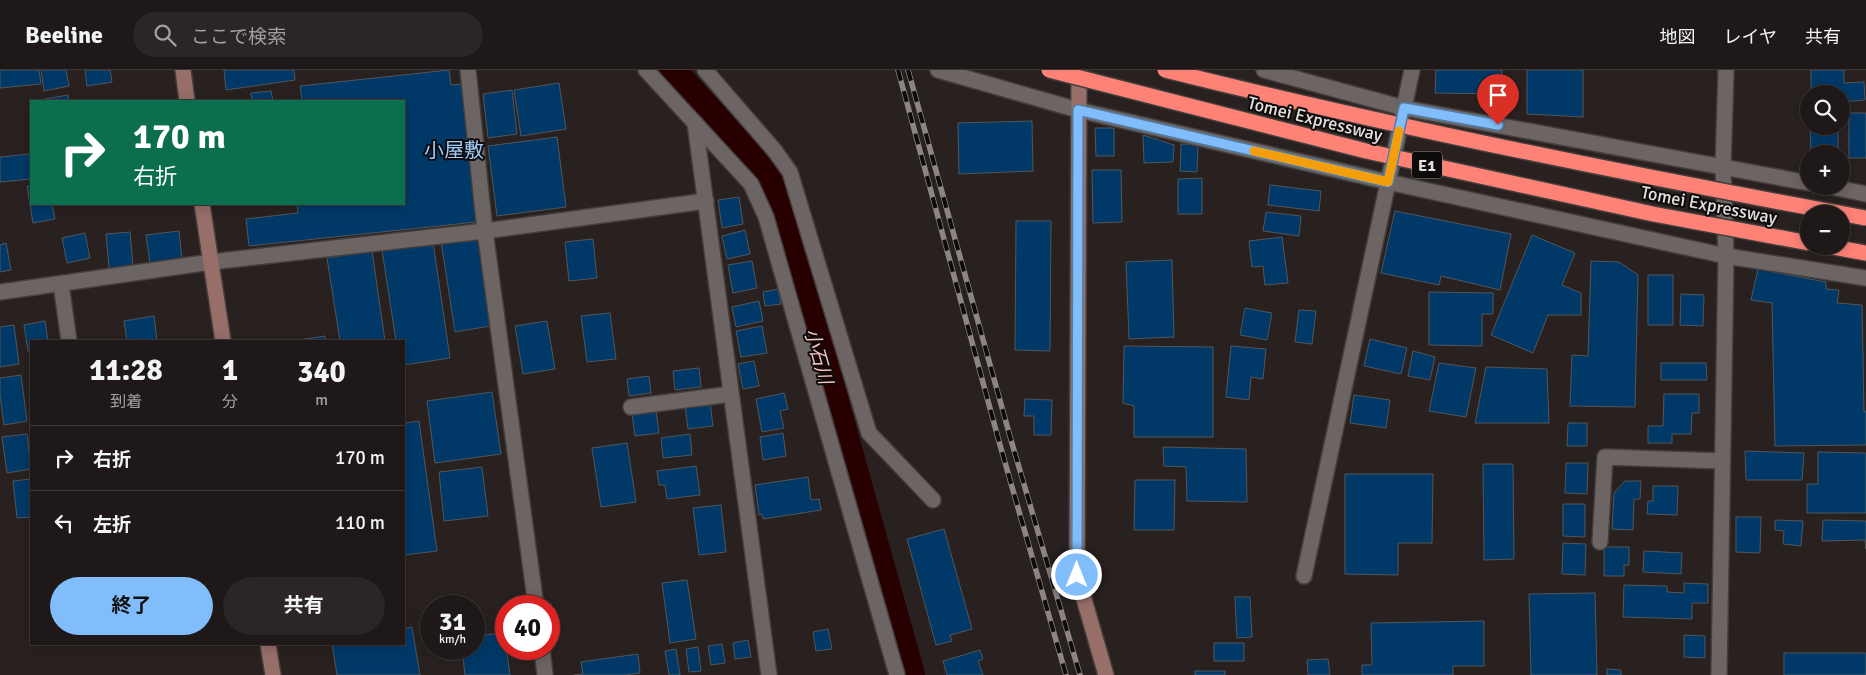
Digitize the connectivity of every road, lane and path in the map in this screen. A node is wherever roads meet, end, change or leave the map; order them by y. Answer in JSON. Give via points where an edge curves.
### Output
{"nodes":[{"id":1,"x":183,"y":70,"type":"edge"},
{"id":2,"x":468,"y":70,"type":"edge"},
{"id":3,"x":646,"y":70,"type":"edge"},
{"id":4,"x":705,"y":70,"type":"edge"},
{"id":5,"x":938,"y":70,"type":"edge"},
{"id":6,"x":1049,"y":70,"type":"edge"},
{"id":7,"x":1079,"y":70,"type":"edge"},
{"id":8,"x":1165,"y":70,"type":"edge"},
{"id":9,"x":1264,"y":70,"type":"edge"},
{"id":10,"x":1412,"y":70,"type":"edge"},
{"id":11,"x":1726,"y":70,"type":"edge"},
{"id":12,"x":187,"y":100,"type":"edge"},
{"id":13,"x":1404,"y":108,"type":"junction"},
{"id":14,"x":1078,"y":110,"type":"junction"},
{"id":15,"x":695,"y":123,"type":"junction"},
{"id":16,"x":1723,"y":167,"type":"junction"},
{"id":17,"x":1800,"y":181,"type":"edge"},
{"id":18,"x":1388,"y":182,"type":"junction"},
{"id":19,"x":1850,"y":191,"type":"edge"},
{"id":20,"x":1866,"y":194,"type":"edge"},
{"id":21,"x":706,"y":201,"type":"junction"},
{"id":22,"x":202,"y":205,"type":"edge"},
{"id":23,"x":1866,"y":218,"type":"edge"},
{"id":24,"x":486,"y":231,"type":"junction"},
{"id":25,"x":1800,"y":241,"type":"edge"},
{"id":26,"x":1850,"y":250,"type":"edge"},
{"id":27,"x":1866,"y":253,"type":"edge"},
{"id":28,"x":1726,"y":256,"type":"junction"},
{"id":29,"x":211,"y":262,"type":"junction"},
{"id":30,"x":1866,"y":278,"type":"edge"},
{"id":31,"x":62,"y":284,"type":"junction"},
{"id":32,"x":0,"y":292,"type":"edge"},
{"id":33,"x":69,"y":340,"type":"edge"},
{"id":34,"x":223,"y":340,"type":"edge"},
{"id":35,"x":731,"y":394,"type":"junction"},
{"id":36,"x":630,"y":407,"type":"dead end"},
{"id":37,"x":1722,"y":461,"type":"junction"},
{"id":38,"x":933,"y":500,"type":"dead end"},
{"id":39,"x":1600,"y":542,"type":"dead end"},
{"id":40,"x":1304,"y":576,"type":"dead end"},
{"id":41,"x":535,"y":595,"type":"edge"},
{"id":42,"x":268,"y":645,"type":"edge"},
{"id":43,"x":543,"y":660,"type":"edge"},
{"id":44,"x":273,"y":675,"type":"edge"},
{"id":45,"x":545,"y":675,"type":"edge"},
{"id":46,"x":769,"y":675,"type":"edge"},
{"id":47,"x":897,"y":675,"type":"edge"},
{"id":48,"x":1106,"y":675,"type":"edge"},
{"id":49,"x":1719,"y":675,"type":"edge"}],
"edges":[{"from":1,"to":12,"type":"street"},
{"from":2,"to":24,"type":"street"},
{"from":3,"to":15,"type":"street"},
{"from":4,"to":38,"type":"street","via":[[790,172],[869,433]]},
{"from":5,"to":14,"type":"street"},
{"from":6,"to":25,"type":"highway","name":"Tomei Expressway","number":"E1","bridge":true,"via":[[1366,152],[1653,214]]},
{"from":7,"to":14,"type":"street"},
{"from":8,"to":23,"type":"highway","name":"Tomei Expressway","number":"E1","bridge":true,"via":[[1375,120],[1632,174]]},
{"from":9,"to":13,"type":"street"},
{"from":10,"to":13,"type":"street"},
{"from":11,"to":16,"type":"street"},
{"from":13,"to":16,"type":"street"},
{"from":13,"to":18,"type":"street"},
{"from":14,"to":18,"type":"street"},
{"from":14,"to":48,"type":"street","via":[[1077,575]]},
{"from":15,"to":21,"type":"street"},
{"from":15,"to":47,"type":"street","via":[[751,184],[766,217]]},
{"from":16,"to":17,"type":"street"},
{"from":16,"to":28,"type":"street"},
{"from":18,"to":28,"type":"street"},
{"from":18,"to":40,"type":"street"},
{"from":19,"to":20,"type":"street"},
{"from":21,"to":24,"type":"street"},
{"from":21,"to":35,"type":"street"},
{"from":22,"to":29,"type":"street"},
{"from":24,"to":29,"type":"street"},
{"from":24,"to":41,"type":"street"},
{"from":26,"to":27,"type":"highway"},
{"from":28,"to":30,"type":"street"},
{"from":28,"to":37,"type":"street"},
{"from":29,"to":31,"type":"street"},
{"from":29,"to":34,"type":"street"},
{"from":31,"to":32,"type":"street"},
{"from":31,"to":33,"type":"street"},
{"from":35,"to":36,"type":"street"},
{"from":35,"to":46,"type":"street"},
{"from":37,"to":39,"type":"street","via":[[1605,458]]},
{"from":37,"to":49,"type":"street"},
{"from":42,"to":44,"type":"street"},
{"from":43,"to":45,"type":"street"}]}
